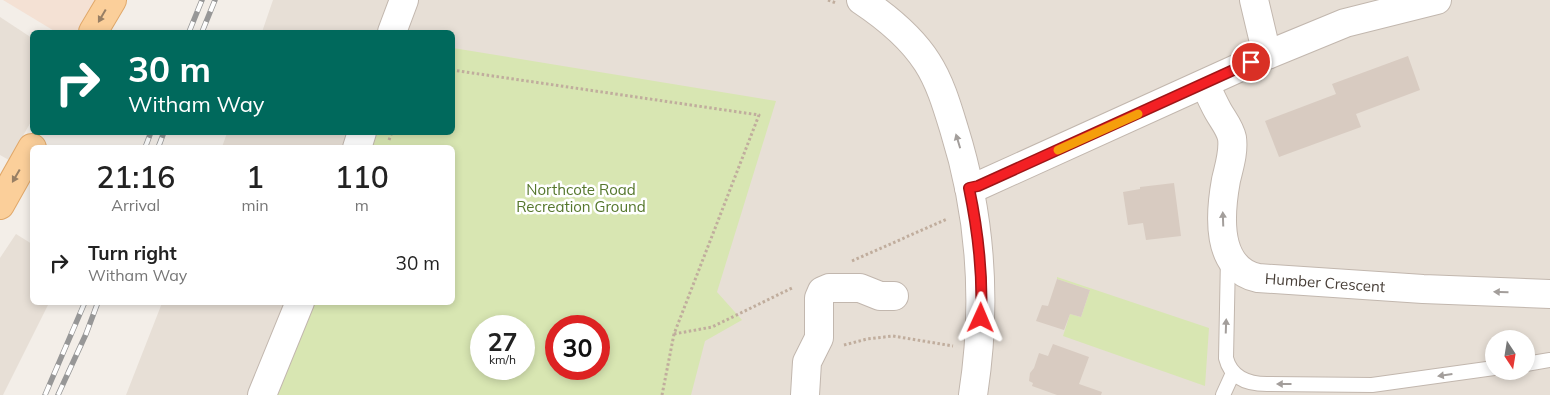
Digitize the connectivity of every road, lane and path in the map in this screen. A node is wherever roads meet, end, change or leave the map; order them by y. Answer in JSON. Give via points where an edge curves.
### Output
{"nodes":[{"id":1,"x":112,"y":0,"type":"edge"},
{"id":2,"x":404,"y":0,"type":"edge"},
{"id":3,"x":828,"y":0,"type":"edge"},
{"id":4,"x":1254,"y":0,"type":"edge"},
{"id":5,"x":1437,"y":0,"type":"edge"},
{"id":6,"x":848,"y":2,"type":"edge"},
{"id":7,"x":94,"y":30,"type":"edge"},
{"id":8,"x":393,"y":30,"type":"edge"},
{"id":9,"x":1267,"y":55,"type":"junction"},
{"id":10,"x":455,"y":70,"type":"edge"},
{"id":11,"x":1204,"y":84,"type":"junction"},
{"id":12,"x":30,"y":153,"type":"edge"},
{"id":13,"x":969,"y":188,"type":"junction"},
{"id":14,"x":0,"y":205,"type":"edge"},
{"id":15,"x":1228,"y":255,"type":"junction"},
{"id":16,"x":1550,"y":294,"type":"edge"},
{"id":17,"x":894,"y":296,"type":"dead end"},
{"id":18,"x":299,"y":305,"type":"edge"},
{"id":19,"x":840,"y":347,"type":"dead end"},
{"id":20,"x":960,"y":347,"type":"dead end"},
{"id":21,"x":1550,"y":360,"type":"edge"},
{"id":22,"x":1535,"y":362,"type":"edge"},
{"id":23,"x":1485,"y":370,"type":"edge"},
{"id":24,"x":1233,"y":373,"type":"junction"},
{"id":25,"x":1372,"y":390,"type":"edge"},
{"id":26,"x":262,"y":395,"type":"edge"},
{"id":27,"x":662,"y":395,"type":"edge"},
{"id":28,"x":805,"y":395,"type":"edge"},
{"id":29,"x":973,"y":395,"type":"edge"},
{"id":30,"x":1223,"y":395,"type":"edge"}],
"edges":[{"from":1,"to":7,"type":"main road","one_way":true},
{"from":2,"to":8,"type":"street"},
{"from":3,"to":6,"type":"path"},
{"from":4,"to":9,"type":"street"},
{"from":5,"to":9,"type":"street","via":[[1345,23]]},
{"from":13,"to":6,"type":"street","one_way":true,"via":[[958,143],[933,72],[906,36]]},
{"from":9,"to":11,"type":"street"},
{"from":10,"to":27,"type":"path","via":[[759,115],[674,334]]},
{"from":11,"to":13,"type":"street"},
{"from":15,"to":11,"type":"street","one_way":true,"via":[[1223,208],[1232,137]]},
{"from":12,"to":14,"type":"main road","one_way":true},
{"from":13,"to":29,"type":"street","via":[[981,278],[980,333]]},
{"from":16,"to":15,"type":"street","name":"Humber Crescent","one_way":true,"via":[[1424,290],[1258,278],[1240,270]]},
{"from":24,"to":15,"type":"lane","one_way":true,"via":[[1226,358]]},
{"from":17,"to":28,"type":"street","via":[[882,296],[860,288],[822,291],[819,298],[820,334],[807,362]]},
{"from":18,"to":26,"type":"street"},
{"from":19,"to":20,"type":"path","via":[[867,339],[897,336]]},
{"from":21,"to":22,"type":"lane"},
{"from":23,"to":25,"type":"lane","one_way":true},
{"from":25,"to":24,"type":"lane","one_way":true,"via":[[1258,384],[1242,380]]},
{"from":24,"to":30,"type":"lane"}]}
